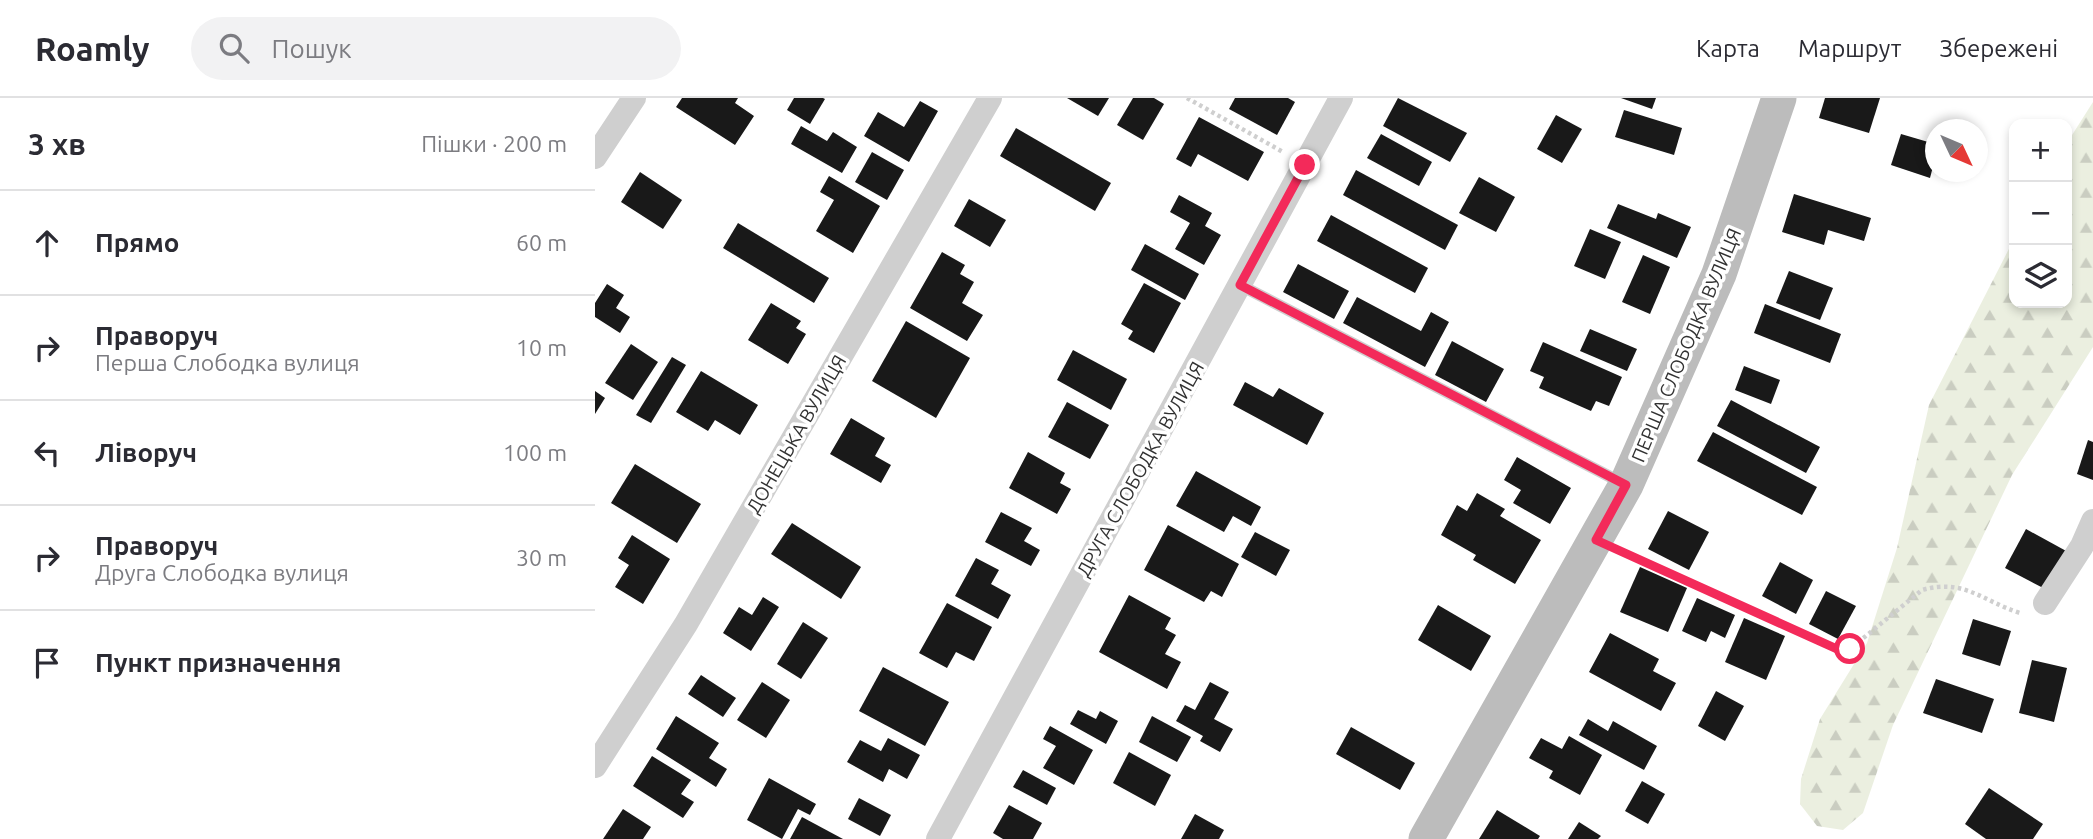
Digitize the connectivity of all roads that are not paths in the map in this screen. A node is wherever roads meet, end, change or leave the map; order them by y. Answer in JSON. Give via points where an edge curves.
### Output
{"nodes":[{"id":1,"x":633,"y":98,"type":"edge"},
{"id":2,"x":990,"y":98,"type":"edge"},
{"id":3,"x":1341,"y":98,"type":"edge"},
{"id":4,"x":1779,"y":98,"type":"edge"},
{"id":5,"x":595,"y":157,"type":"edge"},
{"id":6,"x":1240,"y":285,"type":"junction"},
{"id":7,"x":1626,"y":485,"type":"junction"},
{"id":8,"x":2093,"y":522,"type":"edge"},
{"id":9,"x":2045,"y":603,"type":"road end"},
{"id":10,"x":595,"y":766,"type":"edge"},
{"id":11,"x":938,"y":839,"type":"edge"},
{"id":12,"x":1426,"y":839,"type":"edge"}],
"edges":[{"from":1,"to":5,"type":"street"},
{"from":2,"to":10,"type":"street","name":"ДОНЕЦЬКА ВУЛИЦЯ","via":[[686,624]]},
{"from":3,"to":6,"type":"street","name":"ДРУГА СЛОБОДКА ВУЛИЦЯ"},
{"from":4,"to":7,"type":"street","name":"ПЕРША СЛОБОДКА ВУЛИЦЯ","via":[[1720,274]]},
{"from":6,"to":7,"type":"lane"},
{"from":6,"to":11,"type":"street","name":"ДРУГА СЛОБОДКА ВУЛИЦЯ"},
{"from":7,"to":12,"type":"street","name":"ПЕРША СЛОБОДКА ВУЛИЦЯ"},
{"from":8,"to":9,"type":"street"}]}
